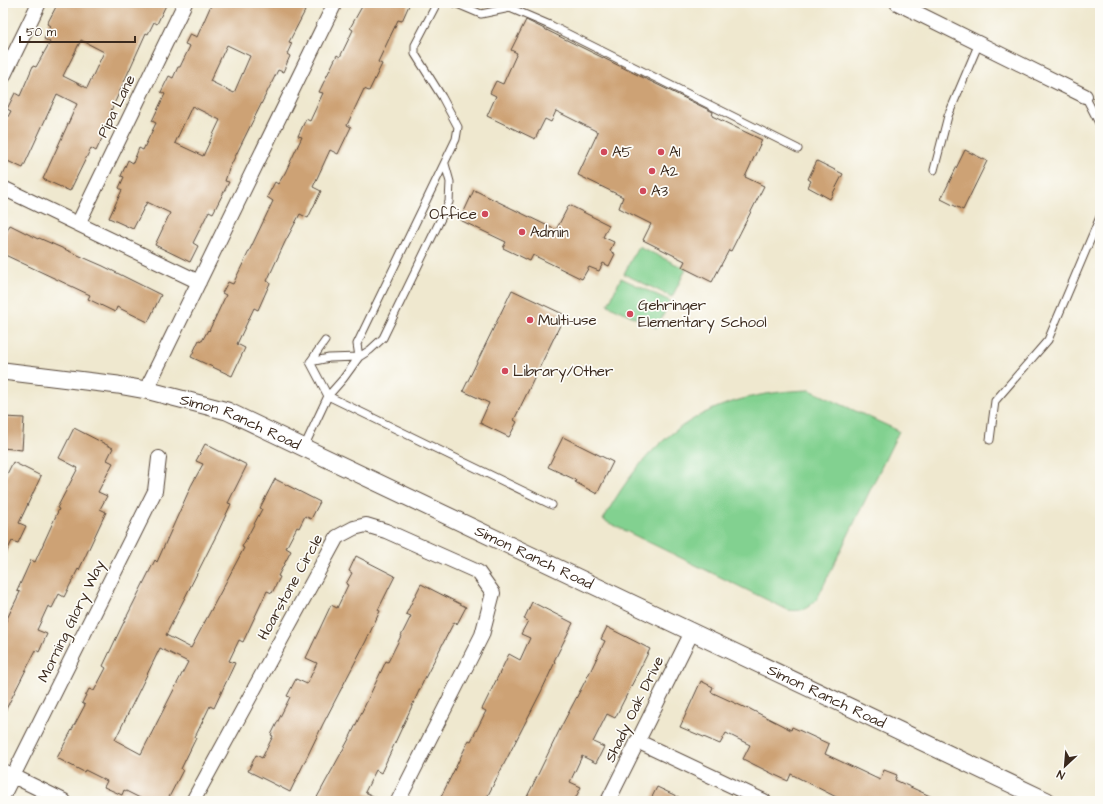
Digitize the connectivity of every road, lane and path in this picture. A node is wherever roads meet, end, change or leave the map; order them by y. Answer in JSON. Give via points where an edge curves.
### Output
{"nodes":[{"id":1,"x":39,"y":3,"type":"edge"},
{"id":2,"x":185,"y":3,"type":"edge"},
{"id":3,"x":335,"y":3,"type":"edge"},
{"id":4,"x":437,"y":3,"type":"edge"},
{"id":5,"x":455,"y":3,"type":"edge"},
{"id":6,"x":897,"y":3,"type":"edge"},
{"id":7,"x":979,"y":44,"type":"junction"},
{"id":8,"x":3,"y":77,"type":"edge"},
{"id":9,"x":1085,"y":96,"type":"joint"},
{"id":10,"x":1100,"y":125,"type":"edge"},
{"id":11,"x":798,"y":149,"type":"dead end"},
{"id":12,"x":445,"y":164,"type":"junction"},
{"id":13,"x":934,"y":170,"type":"dead end"},
{"id":14,"x":3,"y":188,"type":"edge"},
{"id":15,"x":1100,"y":217,"type":"edge"},
{"id":16,"x":78,"y":224,"type":"junction"},
{"id":17,"x":199,"y":282,"type":"junction"},
{"id":18,"x":325,"y":341,"type":"dead end"},
{"id":19,"x":359,"y":357,"type":"junction"},
{"id":20,"x":310,"y":362,"type":"junction"},
{"id":21,"x":3,"y":371,"type":"edge"},
{"id":22,"x":146,"y":390,"type":"junction"},
{"id":23,"x":328,"y":396,"type":"junction"},
{"id":24,"x":990,"y":440,"type":"dead end"},
{"id":25,"x":304,"y":448,"type":"junction"},
{"id":26,"x":159,"y":458,"type":"dead end"},
{"id":27,"x":552,"y":505,"type":"dead end"},
{"id":28,"x":692,"y":632,"type":"junction"},
{"id":29,"x":637,"y":741,"type":"junction"},
{"id":30,"x":8,"y":773,"type":"edge"},
{"id":31,"x":3,"y":796,"type":"edge"},
{"id":32,"x":64,"y":801,"type":"edge"},
{"id":33,"x":193,"y":801,"type":"edge"},
{"id":34,"x":398,"y":801,"type":"edge"},
{"id":35,"x":608,"y":801,"type":"edge"},
{"id":36,"x":764,"y":801,"type":"edge"},
{"id":37,"x":1047,"y":801,"type":"edge"}],
"edges":[{"from":1,"to":8,"type":"street"},
{"from":2,"to":16,"type":"street","name":"Pipa Lane"},
{"from":3,"to":17,"type":"street"},
{"from":4,"to":12,"type":"lane","via":[[415,45],[415,54],[458,127],[456,139]]},
{"from":5,"to":11,"type":"lane","via":[[481,14],[510,8],[552,26]]},
{"from":6,"to":7,"type":"street"},
{"from":7,"to":9,"type":"street"},
{"from":7,"to":13,"type":"lane","via":[[948,116]]},
{"from":9,"to":10,"type":"lane"},
{"from":12,"to":19,"type":"lane","via":[[357,344]]},
{"from":12,"to":19,"type":"lane","via":[[450,182],[449,202],[383,338]]},
{"from":14,"to":16,"type":"street"},
{"from":15,"to":24,"type":"lane","via":[[1048,340],[995,401]]},
{"from":16,"to":17,"type":"street"},
{"from":17,"to":22,"type":"street"},
{"from":18,"to":20,"type":"lane"},
{"from":19,"to":20,"type":"lane","via":[[329,358]]},
{"from":19,"to":23,"type":"lane"},
{"from":20,"to":23,"type":"lane"},
{"from":21,"to":22,"type":"street","name":"Simon Ranch Road"},
{"from":22,"to":25,"type":"street","name":"Simon Ranch Road","via":[[227,411]]},
{"from":23,"to":25,"type":"lane"},
{"from":23,"to":27,"type":"lane"},
{"from":25,"to":28,"type":"street","name":"Simon Ranch Road"},
{"from":26,"to":30,"type":"street","name":"Morning Glory Way","via":[[154,491]]},
{"from":28,"to":29,"type":"street","name":"Shady Oak Drive"},
{"from":28,"to":37,"type":"street","name":"Simon Ranch Road"},
{"from":29,"to":35,"type":"street","name":"Shady Oak Drive"},
{"from":29,"to":36,"type":"street"},
{"from":30,"to":31,"type":"street","name":"Morning Glory Way"},
{"from":30,"to":32,"type":"street"},
{"from":33,"to":34,"type":"street","name":"Hoarstone Circle","via":[[337,537],[366,525],[386,531],[478,572],[494,593],[482,634]]}]}
